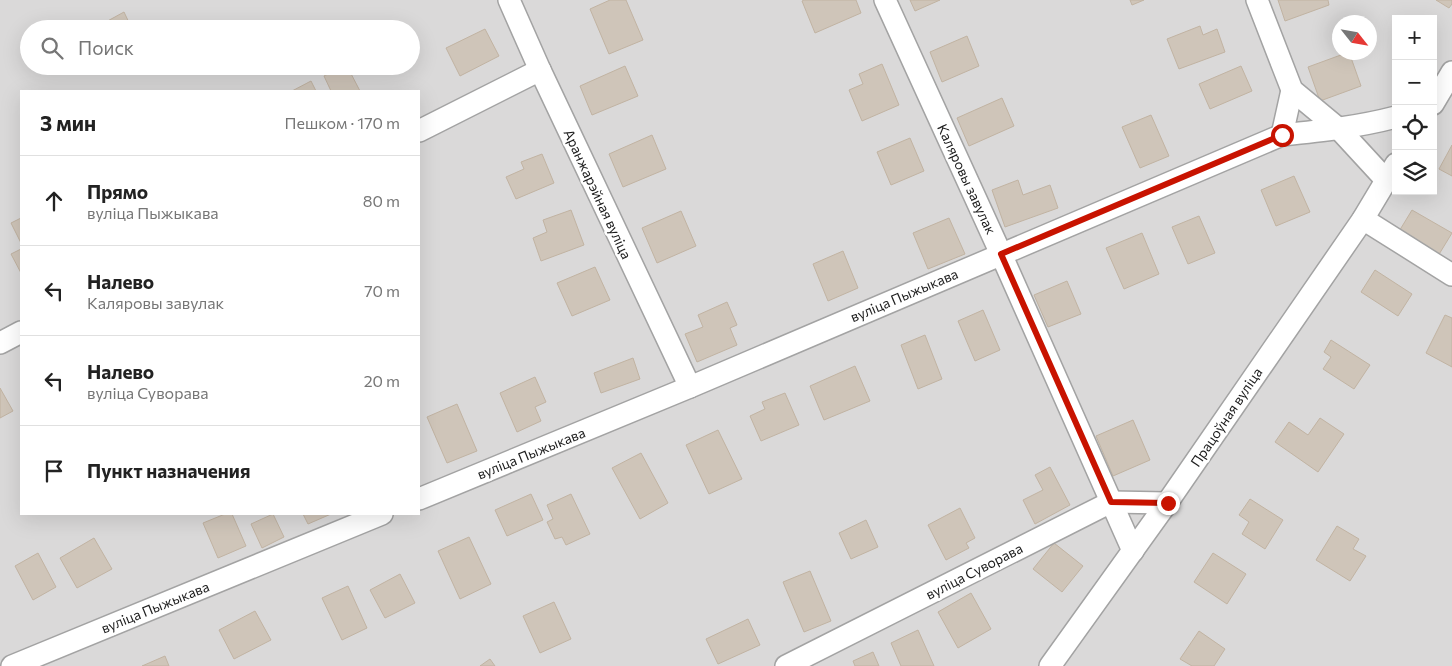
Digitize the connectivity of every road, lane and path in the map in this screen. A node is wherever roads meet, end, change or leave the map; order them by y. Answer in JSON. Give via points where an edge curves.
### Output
{"nodes":[{"id":1,"x":509,"y":0,"type":"edge"},
{"id":2,"x":885,"y":0,"type":"edge"},
{"id":3,"x":1257,"y":0,"type":"edge"},
{"id":4,"x":540,"y":70,"type":"junction"},
{"id":5,"x":1452,"y":72,"type":"edge"},
{"id":6,"x":1292,"y":90,"type":"junction"},
{"id":7,"x":1437,"y":97,"type":"edge"},
{"id":8,"x":1392,"y":118,"type":"edge"},
{"id":9,"x":1339,"y":129,"type":"junction"},
{"id":10,"x":420,"y":130,"type":"edge"},
{"id":11,"x":1282,"y":135,"type":"junction"},
{"id":12,"x":1391,"y":172,"type":"edge"},
{"id":13,"x":1363,"y":219,"type":"junction"},
{"id":14,"x":1001,"y":254,"type":"junction"},
{"id":15,"x":1452,"y":275,"type":"edge"},
{"id":16,"x":20,"y":333,"type":"edge"},
{"id":17,"x":0,"y":343,"type":"edge"},
{"id":18,"x":690,"y":387,"type":"junction"},
{"id":19,"x":420,"y":498,"type":"edge"},
{"id":20,"x":1111,"y":502,"type":"junction"},
{"id":21,"x":1168,"y":503,"type":"junction"},
{"id":22,"x":380,"y":515,"type":"edge"},
{"id":23,"x":1133,"y":551,"type":"junction"},
{"id":24,"x":12,"y":666,"type":"edge"},
{"id":25,"x":786,"y":666,"type":"edge"},
{"id":26,"x":1050,"y":666,"type":"edge"}],
"edges":[{"from":1,"to":4,"type":"street","name":"Аранжарэйная вуліца"},
{"from":2,"to":14,"type":"street","name":"Каляровы завулак"},
{"from":3,"to":6,"type":"street"},
{"from":4,"to":10,"type":"street"},
{"from":4,"to":18,"type":"street","name":"Аранжарэйная вуліца"},
{"from":5,"to":7,"type":"street"},
{"from":6,"to":9,"type":"street"},
{"from":6,"to":11,"type":"street"},
{"from":8,"to":9,"type":"street","name":"вуліца Пыжыкава"},
{"from":9,"to":11,"type":"street","name":"вуліца Пыжыкава"},
{"from":9,"to":12,"type":"street"},
{"from":11,"to":14,"type":"street","name":"вуліца Пыжыкава"},
{"from":12,"to":13,"type":"street","name":"Працоўная вуліца"},
{"from":13,"to":15,"type":"street"},
{"from":13,"to":21,"type":"street","name":"Працоўная вуліца"},
{"from":14,"to":18,"type":"street","name":"вуліца Пыжыкава"},
{"from":14,"to":20,"type":"street","name":"Каляровы завулак"},
{"from":16,"to":17,"type":"street"},
{"from":18,"to":19,"type":"street","name":"вуліца Пыжыкава"},
{"from":20,"to":21,"type":"street","name":"вуліца Суворава"},
{"from":20,"to":23,"type":"street","name":"Каляровы завулак"},
{"from":20,"to":25,"type":"street","name":"вуліца Суворава"},
{"from":21,"to":23,"type":"street","name":"Працоўная вуліца"},
{"from":22,"to":24,"type":"street","name":"вуліца Пыжыкава"},
{"from":23,"to":26,"type":"street","name":"Працоўная вуліца"}]}
